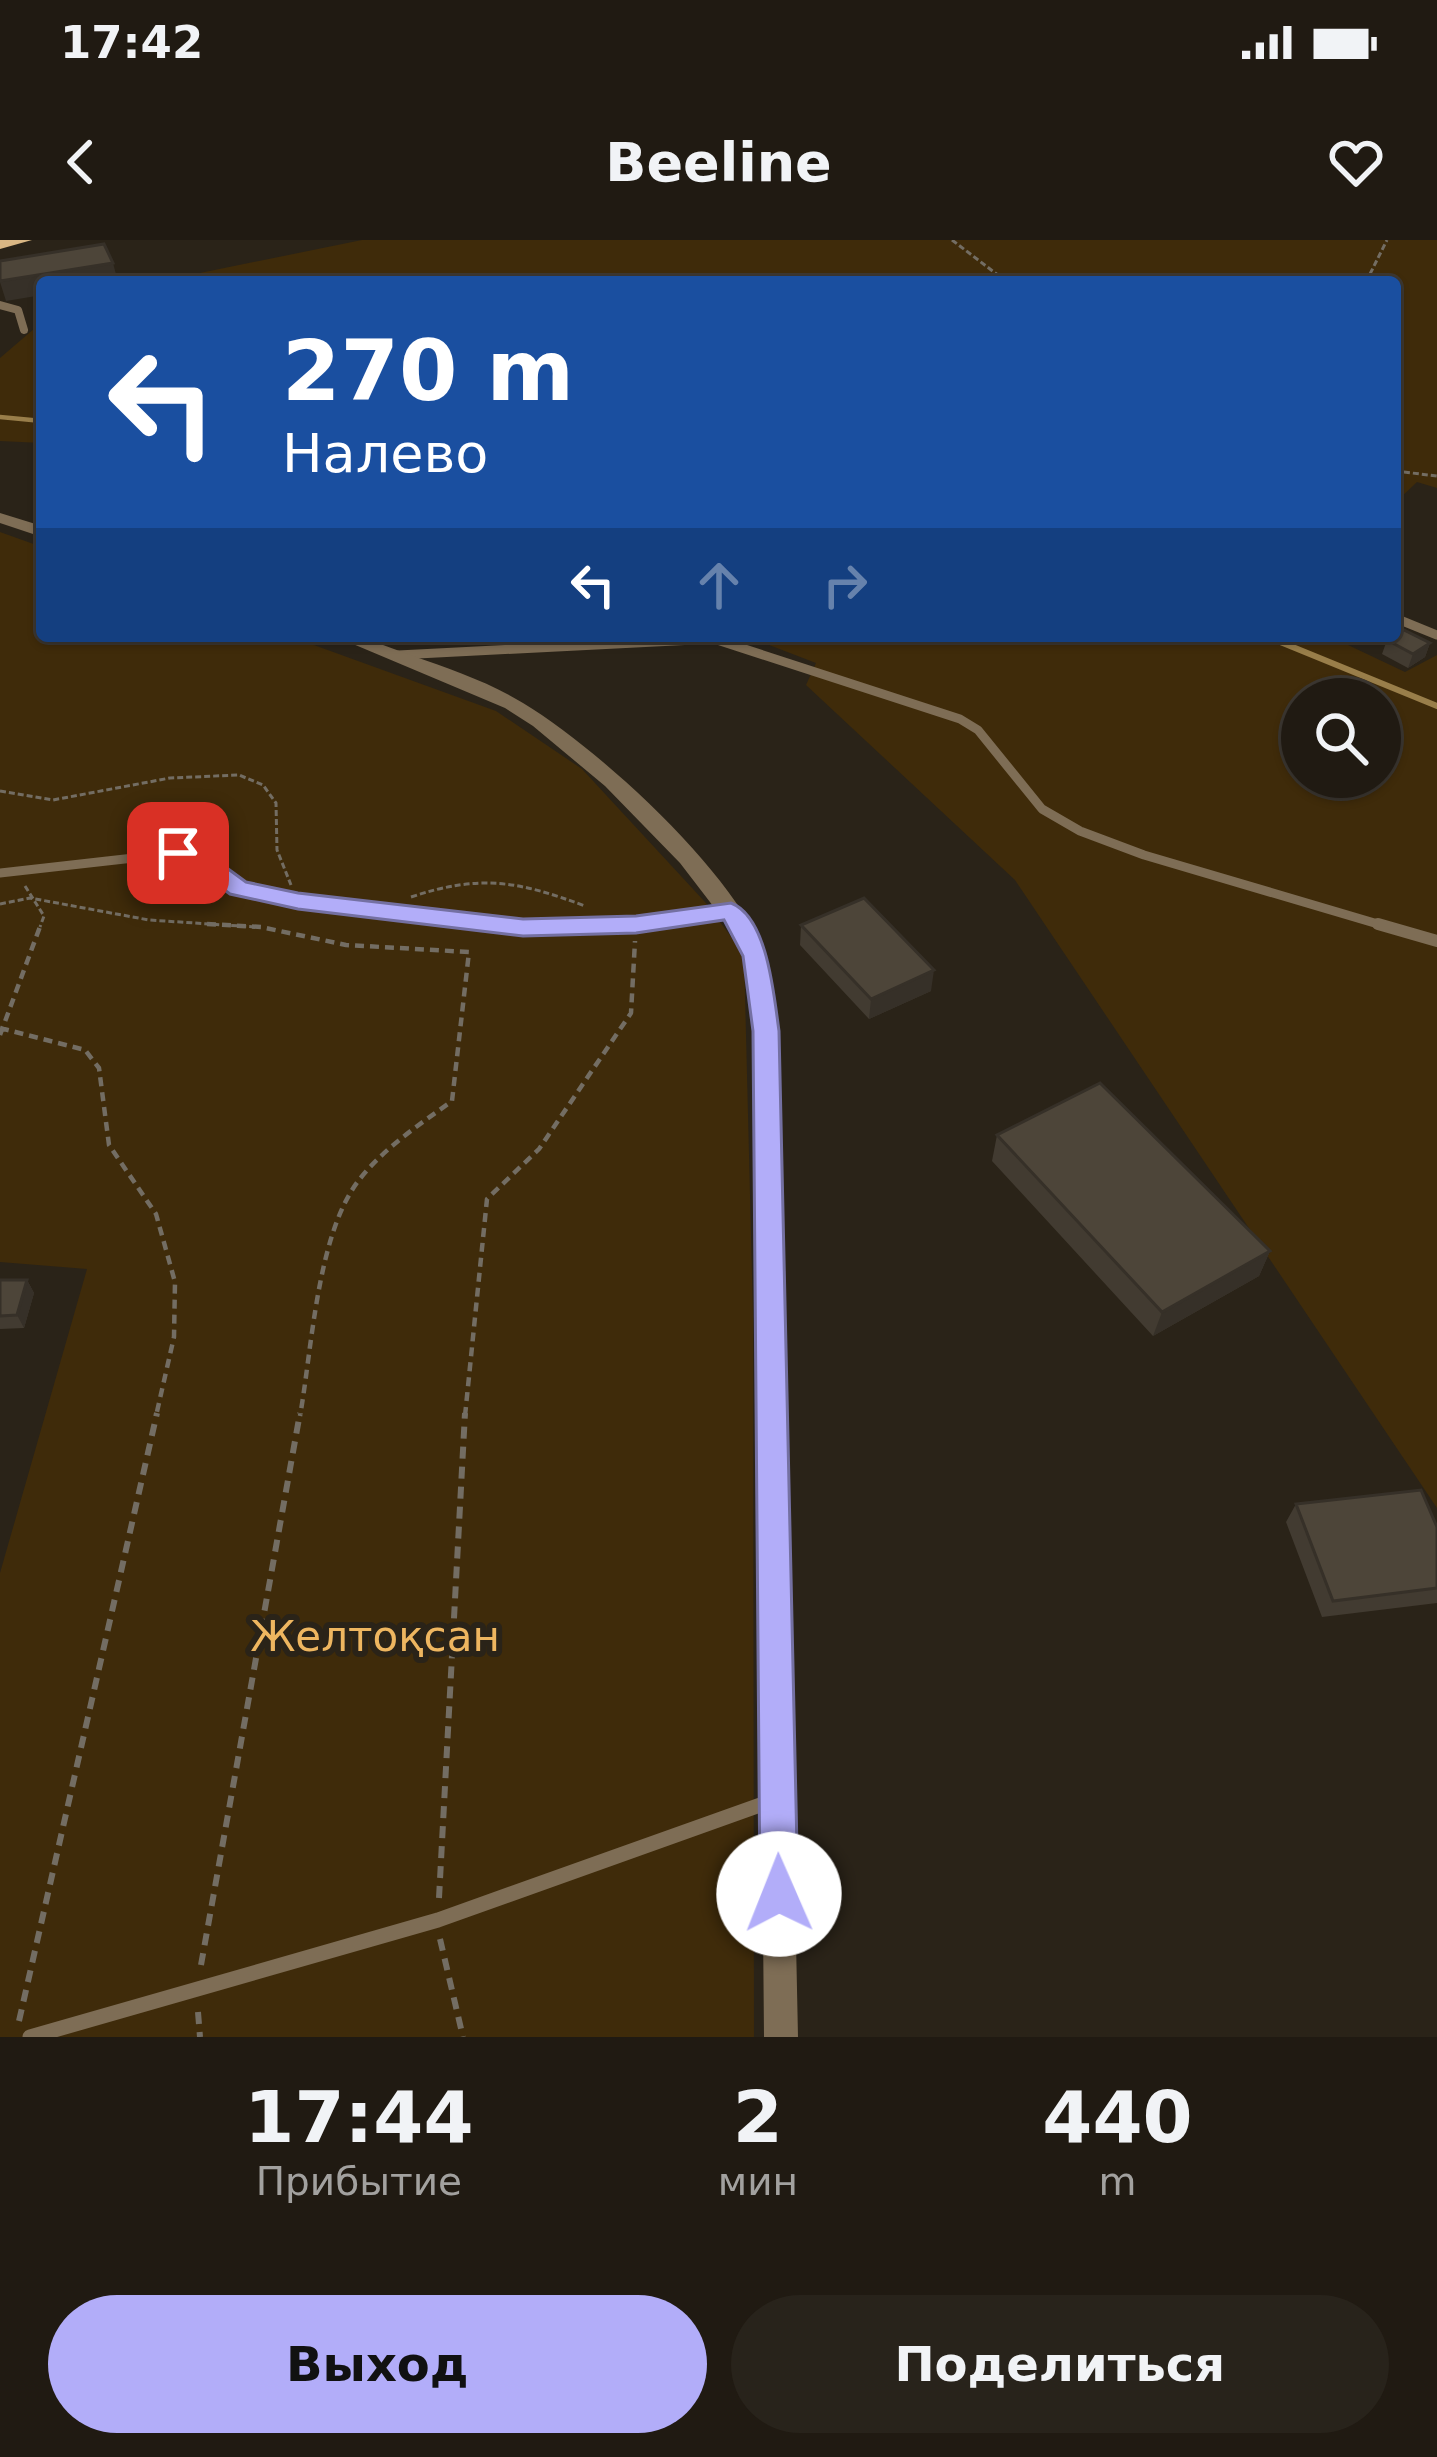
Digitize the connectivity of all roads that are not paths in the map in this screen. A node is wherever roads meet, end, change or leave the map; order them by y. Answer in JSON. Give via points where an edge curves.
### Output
{"nodes":[{"id":1,"x":24,"y":240,"type":"edge"},
{"id":2,"x":0,"y":244,"type":"edge"},
{"id":3,"x":1,"y":303,"type":"edge"},
{"id":4,"x":24,"y":331,"type":"dead end"},
{"id":5,"x":0,"y":518,"type":"edge"},
{"id":6,"x":36,"y":530,"type":"edge"},
{"id":7,"x":1401,"y":620,"type":"edge"},
{"id":8,"x":1437,"y":635,"type":"edge"},
{"id":9,"x":358,"y":642,"type":"edge"},
{"id":10,"x":653,"y":642,"type":"edge"},
{"id":11,"x":723,"y":642,"type":"edge"},
{"id":12,"x":390,"y":655,"type":"junction"},
{"id":13,"x":0,"y":873,"type":"edge"},
{"id":14,"x":731,"y":911,"type":"junction"},
{"id":15,"x":1437,"y":940,"type":"edge"},
{"id":16,"x":778,"y":1798,"type":"junction"},
{"id":17,"x":30,"y":2037,"type":"edge"},
{"id":18,"x":781,"y":2037,"type":"edge"}],
"edges":[{"from":1,"to":2,"type":"main road"},
{"from":3,"to":4,"type":"lane","via":[[18,310]]},
{"from":5,"to":6,"type":"street"},
{"from":7,"to":8,"type":"lane"},
{"from":9,"to":12,"type":"street"},
{"from":10,"to":12,"type":"lane"},
{"from":11,"to":15,"type":"lane","via":[[960,718],[1042,809],[1080,830]]},
{"from":12,"to":14,"type":"street","via":[[512,704],[572,744]]},
{"from":13,"to":14,"type":"lane","via":[[178,853],[238,888],[523,928]]},
{"from":14,"to":16,"type":"street","via":[[756,956],[766,1031]]},
{"from":16,"to":17,"type":"lane","via":[[438,1920]]},
{"from":16,"to":18,"type":"street"}]}
